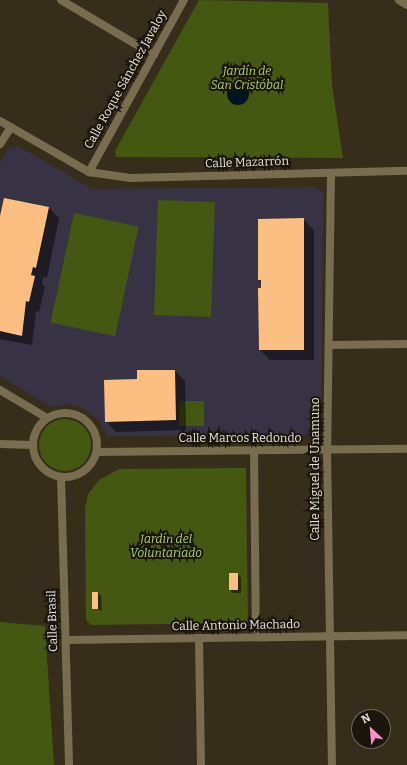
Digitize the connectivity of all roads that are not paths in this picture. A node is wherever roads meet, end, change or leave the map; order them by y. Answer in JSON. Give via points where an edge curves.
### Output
{"nodes":[{"id":1,"x":61,"y":0,"type":"edge"},
{"id":2,"x":184,"y":0,"type":"edge"},
{"id":3,"x":399,"y":0,"type":"edge"},
{"id":4,"x":407,"y":5,"type":"edge"},
{"id":5,"x":154,"y":55,"type":"junction"},
{"id":6,"x":0,"y":121,"type":"edge"},
{"id":7,"x":11,"y":127,"type":"junction"},
{"id":8,"x":0,"y":144,"type":"edge"},
{"id":9,"x":407,"y":171,"type":"edge"},
{"id":10,"x":89,"y":172,"type":"junction"},
{"id":11,"x":331,"y":173,"type":"junction"},
{"id":12,"x":407,"y":344,"type":"edge"},
{"id":13,"x":328,"y":345,"type":"junction"},
{"id":14,"x":0,"y":390,"type":"edge"},
{"id":15,"x":47,"y":418,"type":"junction"},
{"id":16,"x":0,"y":444,"type":"edge"},
{"id":17,"x":32,"y":445,"type":"junction"},
{"id":18,"x":407,"y":449,"type":"edge"},
{"id":19,"x":328,"y":450,"type":"junction"},
{"id":20,"x":254,"y":451,"type":"junction"},
{"id":21,"x":97,"y":452,"type":"junction"},
{"id":22,"x":61,"y":477,"type":"junction"},
{"id":23,"x":330,"y":636,"type":"junction"},
{"id":24,"x":407,"y":636,"type":"edge"},
{"id":25,"x":256,"y":637,"type":"junction"},
{"id":26,"x":199,"y":638,"type":"junction"},
{"id":27,"x":66,"y":640,"type":"junction"},
{"id":28,"x":69,"y":765,"type":"edge"},
{"id":29,"x":201,"y":765,"type":"edge"},
{"id":30,"x":332,"y":765,"type":"edge"}],
"edges":[{"from":1,"to":5,"type":"street"},
{"from":2,"to":5,"type":"street","name":"Calle Roque Sánchez Javaloy"},
{"from":3,"to":4,"type":"street"},
{"from":5,"to":10,"type":"street","name":"Calle Roque Sánchez Javaloy"},
{"from":6,"to":7,"type":"street"},
{"from":7,"to":8,"type":"street"},
{"from":7,"to":10,"type":"street"},
{"from":9,"to":11,"type":"street","name":"Calle Mazarrón"},
{"from":10,"to":11,"type":"street","name":"Calle Mazarrón","via":[[131,178]]},
{"from":11,"to":13,"type":"street","name":"Calle Miguel de Unamuno"},
{"from":12,"to":13,"type":"street"},
{"from":13,"to":19,"type":"street","name":"Calle Miguel de Unamuno"},
{"from":14,"to":15,"type":"street"},
{"from":15,"to":17,"type":"street","via":[[34,435]]},
{"from":15,"to":21,"type":"street","via":[[68,412],[78,415],[94,430]]},
{"from":16,"to":17,"type":"street"},
{"from":17,"to":22,"type":"street","via":[[39,465]]},
{"from":18,"to":19,"type":"street","name":"Calle Marcos Redondo"},
{"from":19,"to":20,"type":"street","name":"Calle Marcos Redondo"},
{"from":19,"to":23,"type":"street","name":"Calle Miguel de Unamuno"},
{"from":20,"to":21,"type":"street","name":"Calle Marcos Redondo"},
{"from":20,"to":25,"type":"street"},
{"from":21,"to":22,"type":"street","via":[[86,470],[77,475]]},
{"from":22,"to":27,"type":"street","name":"Calle Brasil"},
{"from":23,"to":24,"type":"street","name":"Calle Antonio Machado"},
{"from":23,"to":25,"type":"street","name":"Calle Antonio Machado"},
{"from":23,"to":30,"type":"street","name":"Calle Miguel de Unamuno"},
{"from":25,"to":26,"type":"street","name":"Calle Antonio Machado"},
{"from":26,"to":27,"type":"street","name":"Calle Antonio Machado"},
{"from":26,"to":29,"type":"street"},
{"from":27,"to":28,"type":"street","name":"Calle Brasil"}]}
